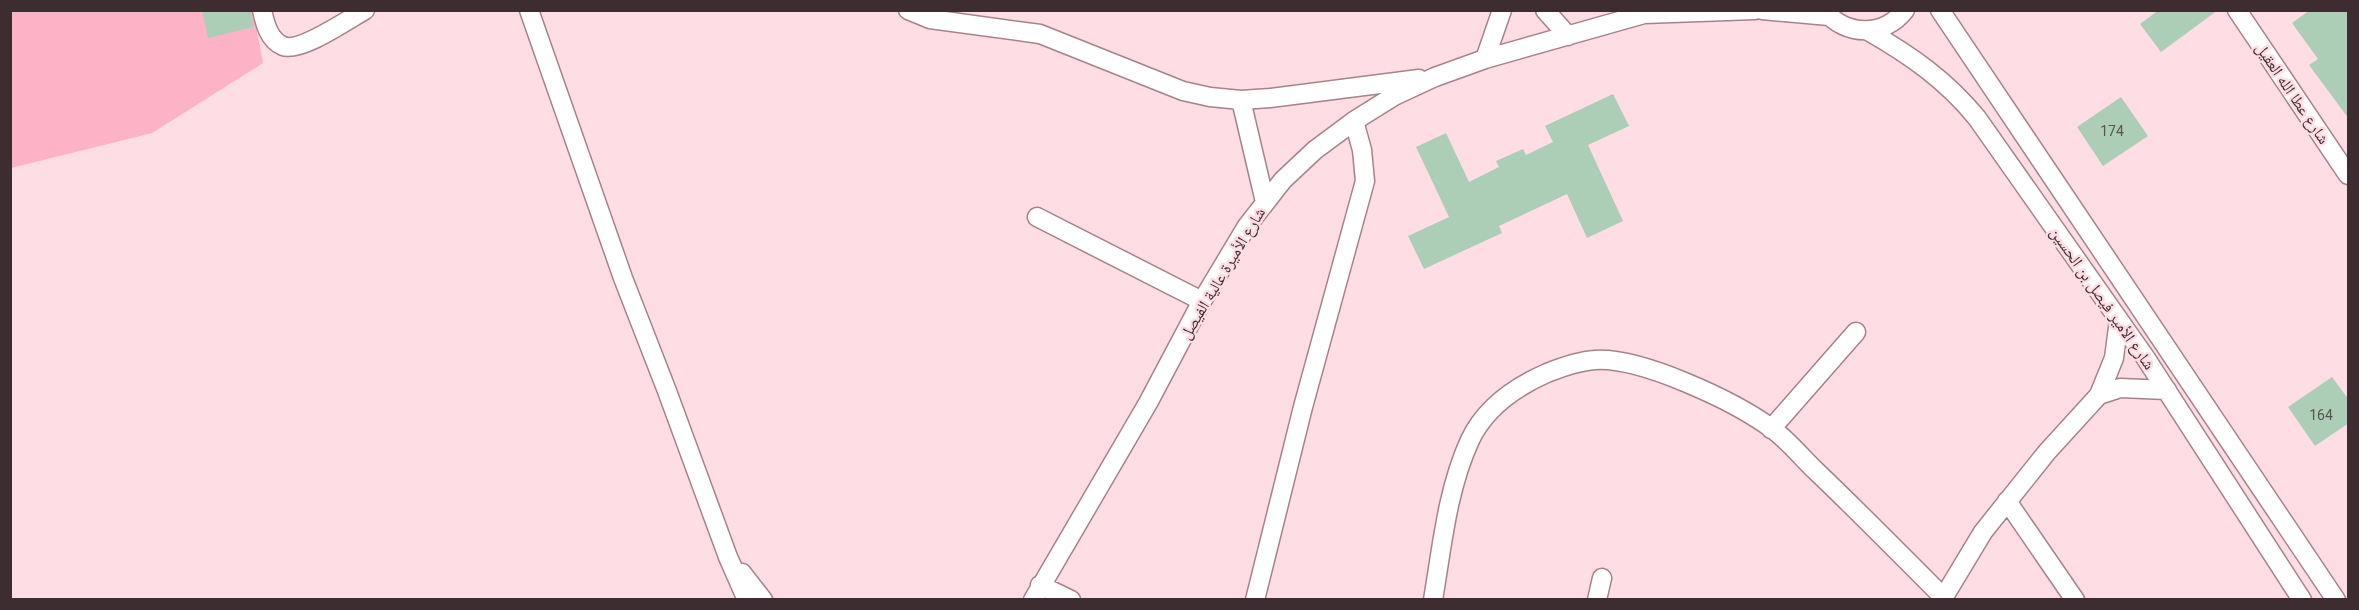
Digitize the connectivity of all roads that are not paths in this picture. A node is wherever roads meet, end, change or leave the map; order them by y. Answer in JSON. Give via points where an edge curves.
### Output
{"nodes":[{"id":1,"x":262,"y":10,"type":"edge"},
{"id":2,"x":365,"y":10,"type":"edge"},
{"id":3,"x":529,"y":10,"type":"edge"},
{"id":4,"x":908,"y":10,"type":"edge"},
{"id":5,"x":1502,"y":10,"type":"edge"},
{"id":6,"x":1545,"y":10,"type":"edge"},
{"id":7,"x":1755,"y":10,"type":"edge"},
{"id":8,"x":1762,"y":10,"type":"edge"},
{"id":9,"x":1905,"y":10,"type":"edge"},
{"id":10,"x":1940,"y":10,"type":"edge"},
{"id":11,"x":2237,"y":10,"type":"edge"},
{"id":12,"x":1646,"y":12,"type":"edge"},
{"id":13,"x":1827,"y":14,"type":"edge"},
{"id":14,"x":1868,"y":31,"type":"junction"},
{"id":15,"x":1568,"y":36,"type":"junction"},
{"id":16,"x":1485,"y":59,"type":"junction"},
{"id":17,"x":1435,"y":77,"type":"junction"},
{"id":18,"x":1241,"y":100,"type":"junction"},
{"id":19,"x":1354,"y":121,"type":"junction"},
{"id":20,"x":2349,"y":175,"type":"edge"},
{"id":21,"x":1265,"y":202,"type":"junction"},
{"id":22,"x":1037,"y":217,"type":"dead end"},
{"id":23,"x":1202,"y":301,"type":"junction"},
{"id":24,"x":2119,"y":320,"type":"junction"},
{"id":25,"x":1856,"y":332,"type":"dead end"},
{"id":26,"x":2167,"y":390,"type":"junction"},
{"id":27,"x":2099,"y":395,"type":"junction"},
{"id":28,"x":1771,"y":429,"type":"junction"},
{"id":29,"x":2007,"y":501,"type":"junction"},
{"id":30,"x":728,"y":557,"type":"junction"},
{"id":31,"x":1602,"y":578,"type":"dead end"},
{"id":32,"x":1034,"y":594,"type":"edge"},
{"id":33,"x":1943,"y":598,"type":"edge"},
{"id":34,"x":747,"y":600,"type":"edge"},
{"id":35,"x":763,"y":600,"type":"edge"},
{"id":36,"x":1071,"y":600,"type":"edge"},
{"id":37,"x":1255,"y":600,"type":"edge"},
{"id":38,"x":1433,"y":600,"type":"edge"},
{"id":39,"x":1597,"y":600,"type":"edge"},
{"id":40,"x":2075,"y":600,"type":"edge"},
{"id":41,"x":2302,"y":600,"type":"edge"},
{"id":42,"x":2336,"y":600,"type":"edge"}],
"edges":[{"from":1,"to":2,"type":"street","via":[[273,39],[291,47]]},
{"from":3,"to":30,"type":"street","via":[[623,278]]},
{"from":4,"to":18,"type":"street","via":[[930,19],[1040,34],[1183,91]]},
{"from":5,"to":16,"type":"street"},
{"from":6,"to":15,"type":"street"},
{"from":7,"to":12,"type":"street","name":"شارع الأميرة عالية الفيصل"},
{"from":8,"to":13,"type":"street"},
{"from":9,"to":14,"type":"street","via":[[1894,22]]},
{"from":10,"to":42,"type":"street","name":"شارع الأمير فيصل بن الحسين"},
{"from":11,"to":20,"type":"street","name":"شارع عطا الله العقيل"},
{"from":12,"to":15,"type":"street","name":"شارع الأميرة عالية الفيصل"},
{"from":13,"to":14,"type":"street","name":"شارع الأمير فيصل بن الحسين","via":[[1841,25]]},
{"from":14,"to":24,"type":"street","name":"شارع الأمير فيصل بن الحسين","via":[[1908,54],[1958,95]]},
{"from":15,"to":16,"type":"street","name":"شارع الأميرة عالية الفيصل"},
{"from":16,"to":17,"type":"street","name":"شارع الأميرة عالية الفيصل"},
{"from":17,"to":18,"type":"street"},
{"from":17,"to":19,"type":"street","name":"شارع الأميرة عالية الفيصل"},
{"from":18,"to":21,"type":"street"},
{"from":19,"to":21,"type":"street","name":"شارع الأميرة عالية الفيصل","via":[[1315,150]]},
{"from":19,"to":37,"type":"street","via":[[1365,181]]},
{"from":21,"to":23,"type":"street","name":"شارع الأميرة عالية الفيصل"},
{"from":22,"to":23,"type":"street"},
{"from":23,"to":32,"type":"street","name":"شارع الأميرة عالية الفيصل","via":[[1148,403]]},
{"from":24,"to":26,"type":"street","name":"شارع الأمير فيصل بن الحسين"},
{"from":24,"to":27,"type":"street","via":[[2114,358]]},
{"from":25,"to":28,"type":"street"},
{"from":26,"to":27,"type":"street","via":[[2120,388]]},
{"from":26,"to":41,"type":"street","name":"شارع الأمير فيصل بن الحسين"},
{"from":27,"to":29,"type":"street"},
{"from":28,"to":33,"type":"street"},
{"from":28,"to":38,"type":"street","via":[[1666,374],[1625,363],[1596,360],[1566,365],[1514,389],[1483,419],[1458,470]]},
{"from":29,"to":33,"type":"street"},
{"from":29,"to":40,"type":"street"},
{"from":30,"to":34,"type":"street"},
{"from":30,"to":35,"type":"street"},
{"from":31,"to":39,"type":"street"},
{"from":32,"to":36,"type":"street"}]}
